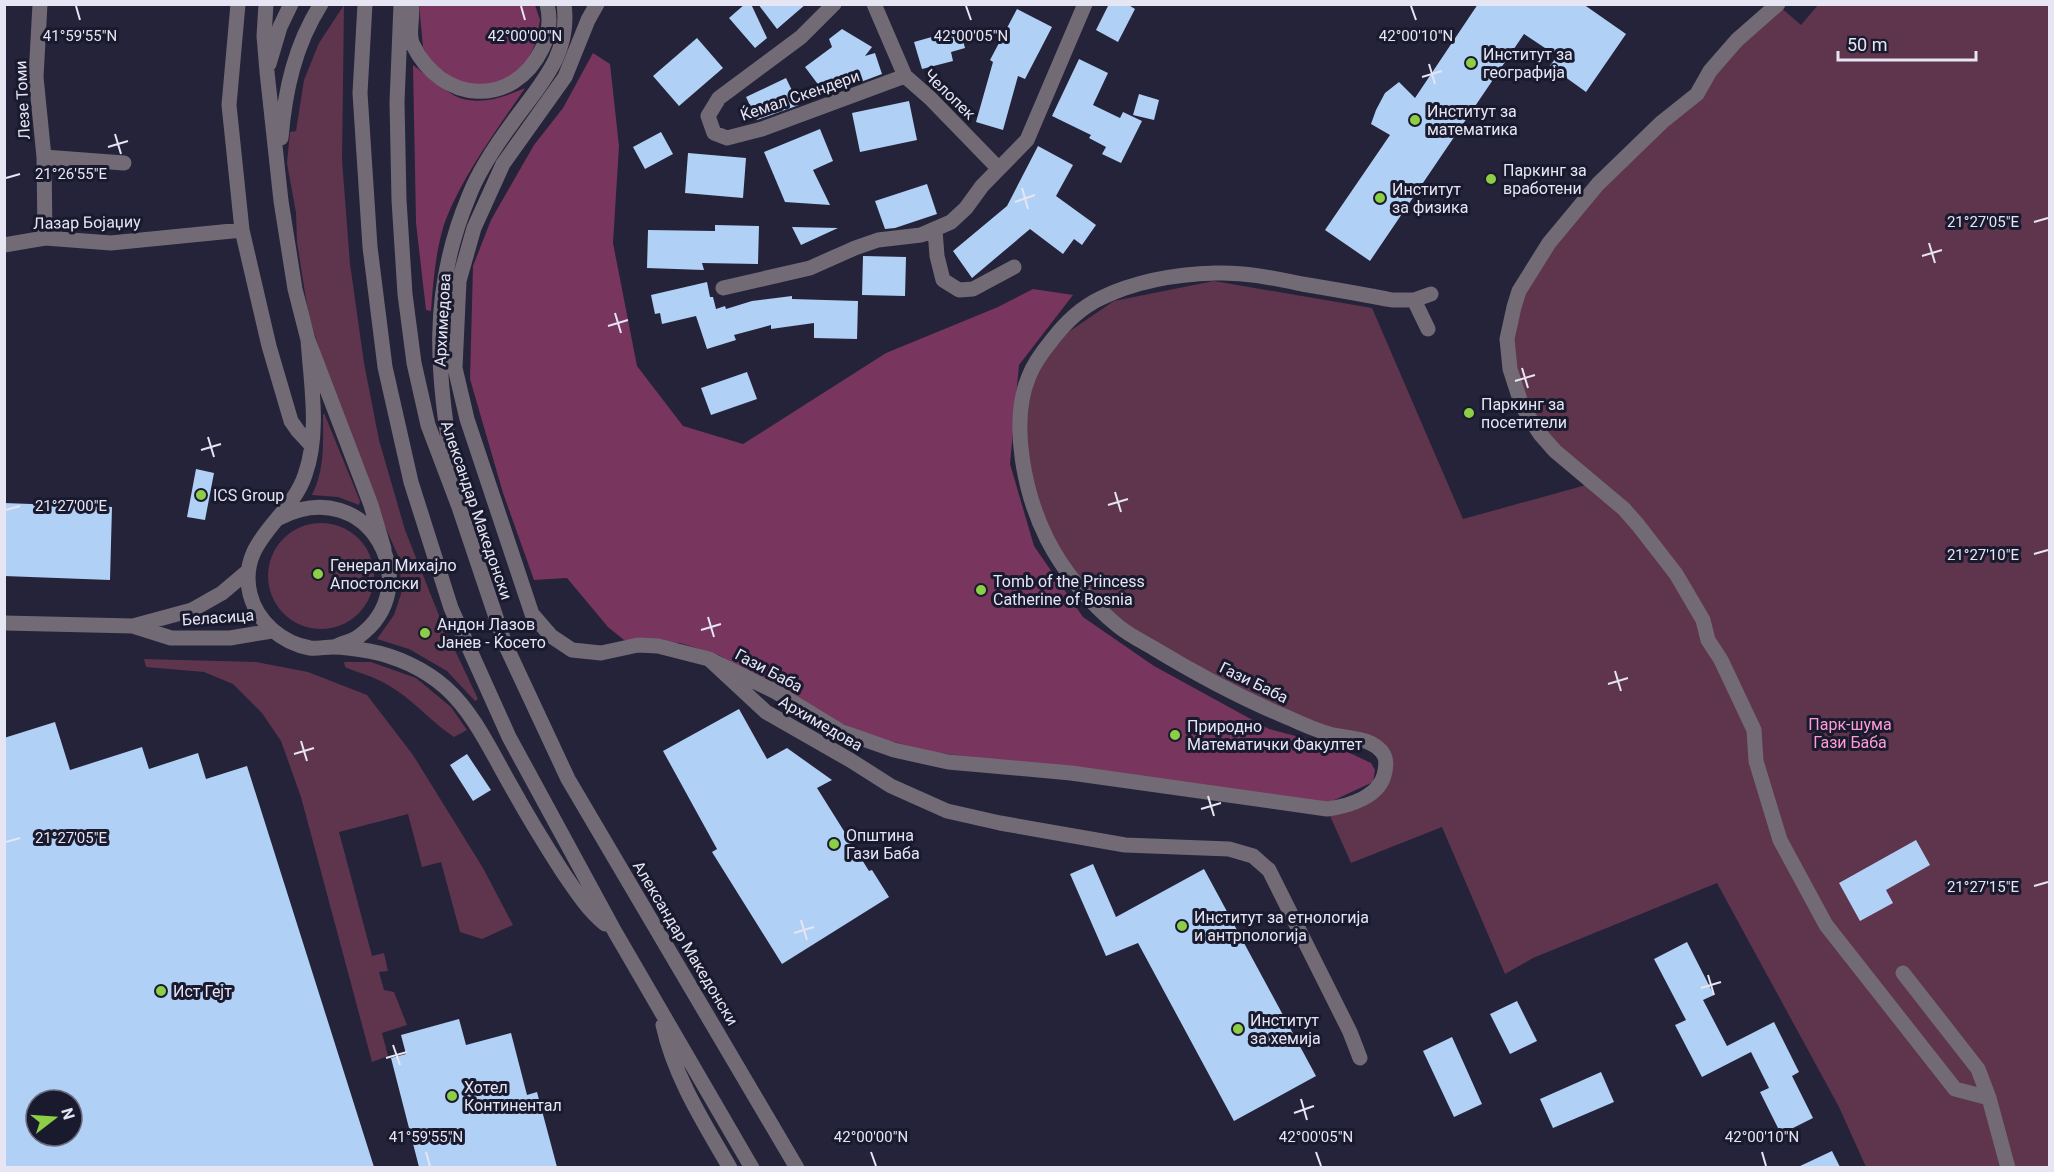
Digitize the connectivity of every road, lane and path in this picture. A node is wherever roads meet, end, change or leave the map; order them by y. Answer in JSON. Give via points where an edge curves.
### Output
{"nodes":[{"id":1,"x":40,"y":4,"type":"edge"},
{"id":2,"x":238,"y":4,"type":"edge"},
{"id":3,"x":266,"y":4,"type":"edge"},
{"id":4,"x":291,"y":4,"type":"edge"},
{"id":5,"x":321,"y":4,"type":"edge"},
{"id":6,"x":401,"y":4,"type":"edge"},
{"id":7,"x":411,"y":4,"type":"edge"},
{"id":8,"x":547,"y":4,"type":"edge"},
{"id":9,"x":564,"y":4,"type":"edge"},
{"id":10,"x":597,"y":4,"type":"edge"},
{"id":11,"x":834,"y":4,"type":"edge"},
{"id":12,"x":874,"y":4,"type":"edge"},
{"id":13,"x":1086,"y":4,"type":"edge"},
{"id":14,"x":1778,"y":4,"type":"edge"},
{"id":15,"x":365,"y":5,"type":"edge"},
{"id":16,"x":267,"y":72,"type":"junction"},
{"id":17,"x":905,"y":76,"type":"junction"},
{"id":18,"x":44,"y":157,"type":"junction"},
{"id":19,"x":124,"y":162,"type":"dead end"},
{"id":20,"x":998,"y":168,"type":"junction"},
{"id":21,"x":278,"y":171,"type":"junction"},
{"id":22,"x":242,"y":230,"type":"junction"},
{"id":23,"x":934,"y":230,"type":"junction"},
{"id":24,"x":45,"y":238,"type":"junction"},
{"id":25,"x":4,"y":245,"type":"edge"},
{"id":26,"x":1014,"y":267,"type":"dead end"},
{"id":27,"x":1383,"y":284,"type":"dead end"},
{"id":28,"x":723,"y":288,"type":"dead end"},
{"id":29,"x":1431,"y":294,"type":"dead end"},
{"id":30,"x":1372,"y":296,"type":"junction"},
{"id":31,"x":1414,"y":300,"type":"junction"},
{"id":32,"x":1428,"y":329,"type":"dead end"},
{"id":33,"x":308,"y":340,"type":"junction"},
{"id":34,"x":312,"y":445,"type":"junction"},
{"id":35,"x":459,"y":507,"type":"junction"},
{"id":36,"x":279,"y":519,"type":"junction"},
{"id":37,"x":384,"y":549,"type":"junction"},
{"id":38,"x":248,"y":571,"type":"junction"},
{"id":39,"x":4,"y":623,"type":"edge"},
{"id":40,"x":133,"y":626,"type":"junction"},
{"id":41,"x":272,"y":631,"type":"junction"},
{"id":42,"x":334,"y":647,"type":"junction"},
{"id":43,"x":709,"y":659,"type":"junction"},
{"id":44,"x":615,"y":932,"type":"junction"},
{"id":45,"x":1903,"y":973,"type":"dead end"},
{"id":46,"x":660,"y":1010,"type":"junction"},
{"id":47,"x":1360,"y":1058,"type":"dead end"},
{"id":48,"x":1989,"y":1098,"type":"junction"},
{"id":49,"x":730,"y":1167,"type":"edge"},
{"id":50,"x":753,"y":1167,"type":"edge"},
{"id":51,"x":797,"y":1167,"type":"edge"},
{"id":52,"x":2008,"y":1167,"type":"edge"}],
"edges":[{"from":1,"to":18,"type":"street","name":"Лезе Томи","via":[[36,77]]},
{"from":2,"to":22,"type":"street","via":[[229,105]]},
{"from":3,"to":16,"type":"street"},
{"from":4,"to":16,"type":"street"},
{"from":5,"to":21,"type":"street","via":[[295,57],[283,114]]},
{"from":6,"to":35,"type":"street","name":"Александар Македонски","via":[[397,102],[405,294],[414,363],[428,425]]},
{"from":7,"to":8,"type":"street","via":[[411,43],[424,64],[454,87],[484,91],[515,82],[528,72],[546,40],[550,23]]},
{"from":9,"to":35,"type":"street","via":[[560,52],[478,176],[450,252],[443,284],[440,365]]},
{"from":10,"to":43,"type":"street","name":"Архимедова","via":[[565,77],[502,164],[474,228],[459,281],[456,368],[467,419],[519,582],[532,614],[551,636],[572,650],[601,653],[638,645],[658,646]]},
{"from":11,"to":17,"type":"street","name":"Ќемал Скендери","via":[[801,37],[719,98],[708,116],[714,133],[726,138],[762,129]]},
{"from":12,"to":17,"type":"street","name":"Челопек"},
{"from":13,"to":20,"type":"street","via":[[1027,140]]},
{"from":14,"to":48,"type":"street","via":[[1710,70],[1697,94],[1598,184],[1549,243],[1514,307],[1507,339],[1510,369],[1522,406],[1540,434],[1624,509],[1676,574],[1703,620],[1708,640],[1754,730],[1756,761],[1780,840],[1826,925],[1955,1089]]},
{"from":15,"to":44,"type":"street","via":[[360,93],[370,247],[385,367],[411,482],[455,619],[509,738]]},
{"from":16,"to":21,"type":"street"},
{"from":17,"to":20,"type":"street","name":"Челопек"},
{"from":18,"to":19,"type":"street","name":"Лезе Томи"},
{"from":18,"to":24,"type":"street","name":"Лезе Томи"},
{"from":20,"to":23,"type":"street","via":[[966,208],[951,222]]},
{"from":21,"to":33,"type":"street","via":[[288,251]]},
{"from":22,"to":24,"type":"street","name":"Лазар Бојаџиу","via":[[111,243]]},
{"from":22,"to":34,"type":"street","via":[[291,421]]},
{"from":23,"to":26,"type":"street","via":[[943,280],[959,290],[973,289]]},
{"from":23,"to":28,"type":"street","via":[[878,240],[810,268]]},
{"from":24,"to":25,"type":"street","name":"Лазар Бојаџиу"},
{"from":27,"to":30,"type":"street"},
{"from":29,"to":31,"type":"street"},
{"from":30,"to":31,"type":"street"},
{"from":30,"to":43,"type":"street","name":"Гази Баба","via":[[1245,273],[1184,275],[1115,292],[1088,305],[1057,333],[1029,376],[1020,421],[1026,477],[1038,518],[1056,556],[1078,586],[1119,627],[1184,667],[1289,718],[1376,747],[1384,754],[1384,781],[1357,801],[1326,809],[1071,773],[948,762],[894,750],[840,731],[776,692]]},
{"from":31,"to":32,"type":"street"},
{"from":33,"to":34,"type":"street"},
{"from":33,"to":37,"type":"street"},
{"from":34,"to":36,"type":"street","via":[[304,477]]},
{"from":35,"to":51,"type":"street","name":"Александар Македонски","via":[[505,644],[568,779]]},
{"from":36,"to":37,"type":"street","via":[[294,511],[329,507],[362,521]]},
{"from":36,"to":38,"type":"street","via":[[263,533]]},
{"from":37,"to":42,"type":"street","via":[[390,573],[387,598],[375,620],[357,637]]},
{"from":38,"to":40,"type":"street","name":"Беласица","via":[[192,610]]},
{"from":38,"to":41,"type":"street","via":[[249,593],[258,614]]},
{"from":39,"to":40,"type":"street","name":"Беласица"},
{"from":40,"to":41,"type":"street","name":"Беласица","via":[[171,638],[230,638]]},
{"from":41,"to":42,"type":"street","via":[[291,643],[312,648]]},
{"from":42,"to":44,"type":"street","via":[[370,651],[404,662],[446,688],[468,714],[579,896]]},
{"from":43,"to":47,"type":"street","name":"Архимедова","via":[[766,712],[891,786],[947,811],[1125,845],[1229,849],[1253,856],[1269,870]]},
{"from":44,"to":46,"type":"street"},
{"from":45,"to":48,"type":"street","via":[[1975,1065]]},
{"from":46,"to":49,"type":"street","via":[[679,1072]]},
{"from":46,"to":50,"type":"street"},
{"from":48,"to":52,"type":"street"}]}
